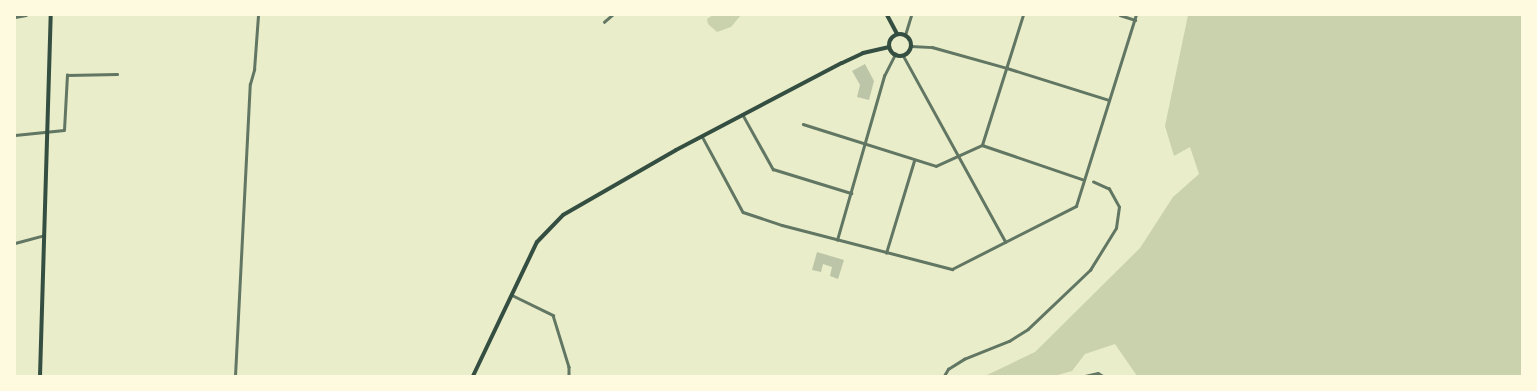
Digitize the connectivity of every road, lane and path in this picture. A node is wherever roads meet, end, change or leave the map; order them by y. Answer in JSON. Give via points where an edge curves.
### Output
{"nodes":[{"id":1,"x":26,"y":15,"type":"edge"},
{"id":2,"x":51,"y":15,"type":"edge"},
{"id":3,"x":258,"y":15,"type":"edge"},
{"id":4,"x":612,"y":15,"type":"edge"},
{"id":5,"x":887,"y":15,"type":"edge"},
{"id":6,"x":911,"y":15,"type":"edge"},
{"id":7,"x":1023,"y":15,"type":"edge"},
{"id":8,"x":1120,"y":15,"type":"edge"},
{"id":9,"x":1136,"y":15,"type":"edge"},
{"id":10,"x":15,"y":17,"type":"edge"},
{"id":11,"x":1135,"y":20,"type":"junction"},
{"id":12,"x":604,"y":22,"type":"dead end"},
{"id":13,"x":897,"y":34,"type":"junction"},
{"id":14,"x":905,"y":35,"type":"junction"},
{"id":15,"x":911,"y":46,"type":"junction"},
{"id":16,"x":889,"y":47,"type":"junction"},
{"id":17,"x":895,"y":54,"type":"junction"},
{"id":18,"x":903,"y":55,"type":"junction"},
{"id":19,"x":1006,"y":68,"type":"junction"},
{"id":20,"x":117,"y":74,"type":"dead end"},
{"id":21,"x":1109,"y":101,"type":"junction"},
{"id":22,"x":743,"y":115,"type":"junction"},
{"id":23,"x":803,"y":124,"type":"dead end"},
{"id":24,"x":47,"y":131,"type":"junction"},
{"id":25,"x":15,"y":136,"type":"edge"},
{"id":26,"x":702,"y":136,"type":"junction"},
{"id":27,"x":865,"y":142,"type":"junction"},
{"id":28,"x":982,"y":145,"type":"junction"},
{"id":29,"x":960,"y":155,"type":"junction"},
{"id":30,"x":914,"y":161,"type":"junction"},
{"id":31,"x":1083,"y":180,"type":"junction"},
{"id":32,"x":1093,"y":182,"type":"dead end"},
{"id":33,"x":851,"y":193,"type":"junction"},
{"id":34,"x":44,"y":235,"type":"junction"},
{"id":35,"x":837,"y":240,"type":"junction"},
{"id":36,"x":1007,"y":242,"type":"junction"},
{"id":37,"x":15,"y":243,"type":"edge"},
{"id":38,"x":885,"y":253,"type":"junction"},
{"id":39,"x":511,"y":294,"type":"junction"},
{"id":40,"x":40,"y":376,"type":"edge"},
{"id":41,"x":235,"y":376,"type":"edge"},
{"id":42,"x":473,"y":376,"type":"edge"},
{"id":43,"x":569,"y":376,"type":"edge"},
{"id":44,"x":944,"y":376,"type":"edge"},
{"id":45,"x":1085,"y":376,"type":"edge"},
{"id":46,"x":1103,"y":376,"type":"edge"}],
"edges":[{"from":1,"to":10,"type":"street"},
{"from":2,"to":24,"type":"main road"},
{"from":3,"to":41,"type":"street","via":[[250,84]]},
{"from":4,"to":12,"type":"street"},
{"from":5,"to":13,"type":"main road"},
{"from":6,"to":14,"type":"street"},
{"from":7,"to":19,"type":"street"},
{"from":8,"to":11,"type":"street"},
{"from":9,"to":11,"type":"street"},
{"from":11,"to":21,"type":"street"},
{"from":13,"to":14,"type":"main road"},
{"from":13,"to":16,"type":"main road","via":[[892,37]]},
{"from":14,"to":15,"type":"main road"},
{"from":15,"to":18,"type":"main road"},
{"from":15,"to":19,"type":"street","via":[[932,47]]},
{"from":16,"to":17,"type":"main road"},
{"from":16,"to":22,"type":"main road","via":[[862,53]]},
{"from":17,"to":18,"type":"main road"},
{"from":17,"to":27,"type":"street","via":[[884,76]]},
{"from":18,"to":29,"type":"street"},
{"from":19,"to":21,"type":"street"},
{"from":19,"to":28,"type":"street"},
{"from":20,"to":24,"type":"street","via":[[67,75],[64,130]]},
{"from":21,"to":31,"type":"street"},
{"from":22,"to":26,"type":"main road"},
{"from":22,"to":33,"type":"street","via":[[773,169]]},
{"from":23,"to":27,"type":"street"},
{"from":24,"to":25,"type":"street"},
{"from":24,"to":34,"type":"main road"},
{"from":26,"to":35,"type":"street","via":[[743,212]]},
{"from":26,"to":39,"type":"main road","via":[[606,189],[550,226],[536,242]]},
{"from":27,"to":30,"type":"street"},
{"from":27,"to":33,"type":"street"},
{"from":28,"to":29,"type":"street"},
{"from":28,"to":31,"type":"street"},
{"from":29,"to":30,"type":"street","via":[[936,166]]},
{"from":29,"to":36,"type":"street"},
{"from":30,"to":38,"type":"street"},
{"from":31,"to":36,"type":"street","via":[[1076,206]]},
{"from":32,"to":44,"type":"street","via":[[1109,189],[1119,208],[1116,228],[1090,270],[1028,329],[1009,341],[964,359],[948,369]]},
{"from":33,"to":35,"type":"street"},
{"from":34,"to":37,"type":"street"},
{"from":34,"to":40,"type":"main road"},
{"from":35,"to":38,"type":"street"},
{"from":36,"to":38,"type":"street","via":[[952,269]]},
{"from":39,"to":42,"type":"main road"},
{"from":39,"to":43,"type":"street","via":[[553,315],[570,368]]},
{"from":45,"to":46,"type":"street","via":[[1098,373]]}]}
